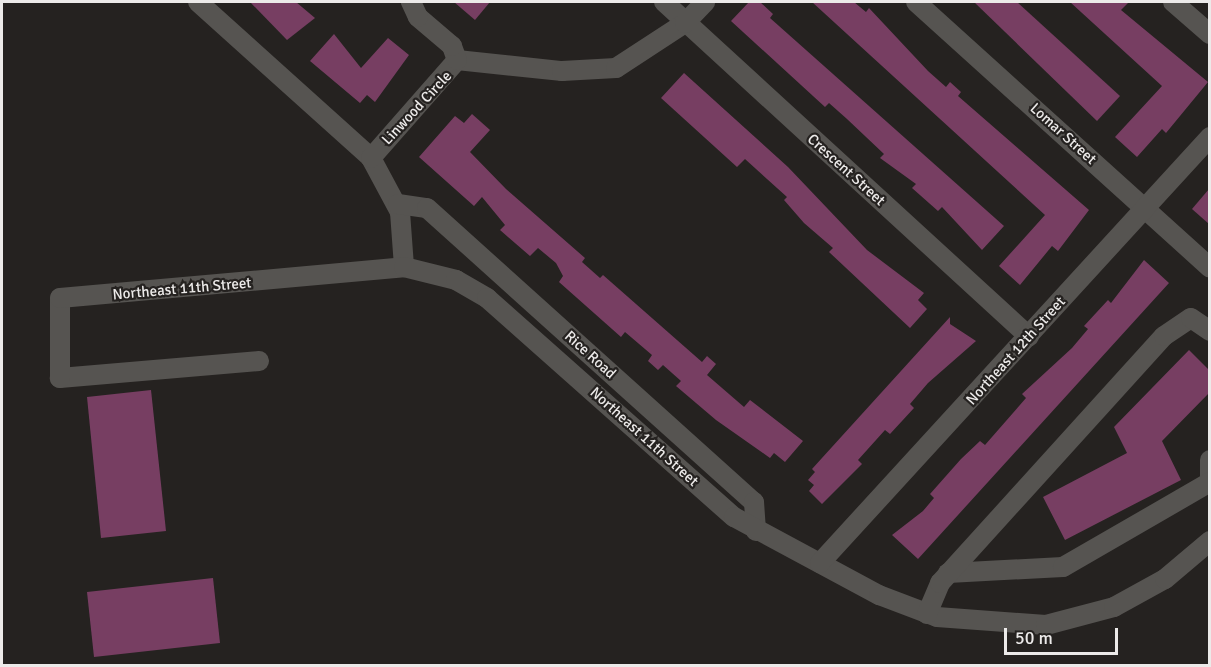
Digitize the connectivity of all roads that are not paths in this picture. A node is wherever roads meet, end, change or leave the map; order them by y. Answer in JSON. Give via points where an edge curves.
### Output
{"nodes":[{"id":1,"x":198,"y":2,"type":"edge"},
{"id":2,"x":411,"y":2,"type":"edge"},
{"id":3,"x":664,"y":2,"type":"edge"},
{"id":4,"x":705,"y":2,"type":"edge"},
{"id":5,"x":916,"y":2,"type":"edge"},
{"id":6,"x":1173,"y":2,"type":"edge"},
{"id":7,"x":685,"y":23,"type":"junction"},
{"id":8,"x":1209,"y":34,"type":"edge"},
{"id":9,"x":457,"y":60,"type":"junction"},
{"id":10,"x":1209,"y":137,"type":"edge"},
{"id":11,"x":371,"y":158,"type":"junction"},
{"id":12,"x":398,"y":204,"type":"junction"},
{"id":13,"x":1145,"y":208,"type":"junction"},
{"id":14,"x":404,"y":267,"type":"junction"},
{"id":15,"x":1209,"y":268,"type":"edge"},
{"id":16,"x":1209,"y":331,"type":"edge"},
{"id":17,"x":1029,"y":337,"type":"junction"},
{"id":18,"x":259,"y":361,"type":"dead end"},
{"id":19,"x":1209,"y":460,"type":"edge"},
{"id":20,"x":1209,"y":480,"type":"edge"},
{"id":21,"x":756,"y":531,"type":"junction"},
{"id":22,"x":1209,"y":541,"type":"edge"},
{"id":23,"x":820,"y":563,"type":"junction"},
{"id":24,"x":948,"y":573,"type":"junction"},
{"id":25,"x":927,"y":614,"type":"junction"}],
"edges":[{"from":1,"to":11,"type":"street"},
{"from":2,"to":9,"type":"street","name":"Linwood Circle","via":[[418,16],[452,46]]},
{"from":3,"to":7,"type":"street","name":"Crescent Street"},
{"from":4,"to":7,"type":"street"},
{"from":5,"to":13,"type":"street","name":"Lomar Street"},
{"from":6,"to":8,"type":"street"},
{"from":7,"to":9,"type":"street","via":[[616,69],[562,71]]},
{"from":7,"to":17,"type":"street","name":"Crescent Street"},
{"from":9,"to":11,"type":"street","name":"Linwood Circle"},
{"from":10,"to":13,"type":"street","name":"Northeast 12th Street"},
{"from":11,"to":12,"type":"street"},
{"from":12,"to":14,"type":"street"},
{"from":12,"to":21,"type":"street","name":"Rice Road","via":[[427,208],[754,502]]},
{"from":13,"to":15,"type":"street","name":"Lomar Street"},
{"from":13,"to":17,"type":"street","name":"Northeast 12th Street"},
{"from":14,"to":18,"type":"street","name":"Northeast 11th Street","via":[[60,298],[60,378]]},
{"from":14,"to":21,"type":"street","name":"Northeast 11th Street","via":[[456,280],[487,298],[734,518]]},
{"from":16,"to":24,"type":"street","via":[[1191,318],[1176,325]]},
{"from":17,"to":23,"type":"street","name":"Northeast 12th Street"},
{"from":19,"to":20,"type":"street"},
{"from":20,"to":24,"type":"street","via":[[1063,567]]},
{"from":21,"to":23,"type":"street","name":"Northeast 11th Street"},
{"from":22,"to":25,"type":"street","name":"Northeast 11th Street","via":[[1165,579],[1114,607],[1046,626]]},
{"from":23,"to":25,"type":"street","name":"Northeast 11th Street"},
{"from":24,"to":25,"type":"street"}]}
